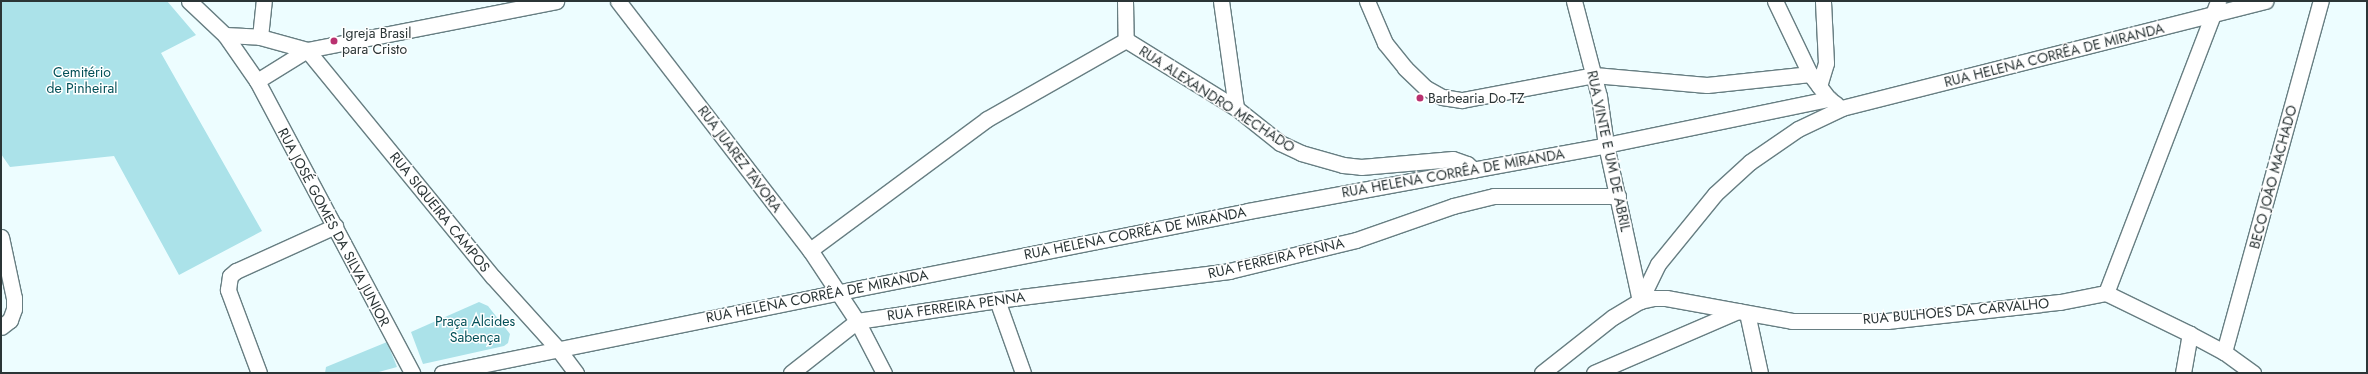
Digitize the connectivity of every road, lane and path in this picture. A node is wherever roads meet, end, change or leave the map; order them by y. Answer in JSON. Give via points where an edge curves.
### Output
{"nodes":[{"id":1,"x":189,"y":1,"type":"edge"},
{"id":2,"x":264,"y":1,"type":"edge"},
{"id":3,"x":556,"y":1,"type":"edge"},
{"id":4,"x":618,"y":1,"type":"edge"},
{"id":5,"x":1125,"y":1,"type":"edge"},
{"id":6,"x":1221,"y":1,"type":"edge"},
{"id":7,"x":1367,"y":1,"type":"edge"},
{"id":8,"x":1574,"y":1,"type":"edge"},
{"id":9,"x":1775,"y":1,"type":"edge"},
{"id":10,"x":1823,"y":1,"type":"edge"},
{"id":11,"x":2266,"y":1,"type":"edge"},
{"id":12,"x":2321,"y":1,"type":"edge"},
{"id":13,"x":2216,"y":8,"type":"edge"},
{"id":14,"x":225,"y":35,"type":"junction"},
{"id":15,"x":260,"y":37,"type":"junction"},
{"id":16,"x":1126,"y":40,"type":"junction"},
{"id":17,"x":307,"y":50,"type":"junction"},
{"id":18,"x":1810,"y":74,"type":"junction"},
{"id":19,"x":1594,"y":75,"type":"junction"},
{"id":20,"x":257,"y":81,"type":"junction"},
{"id":21,"x":1819,"y":86,"type":"junction"},
{"id":22,"x":1829,"y":99,"type":"junction"},
{"id":23,"x":1236,"y":108,"type":"junction"},
{"id":24,"x":1842,"y":108,"type":"junction"},
{"id":25,"x":1606,"y":145,"type":"junction"},
{"id":26,"x":1474,"y":170,"type":"junction"},
{"id":27,"x":1618,"y":196,"type":"junction"},
{"id":28,"x":335,"y":226,"type":"junction"},
{"id":29,"x":1,"y":237,"type":"edge"},
{"id":30,"x":810,"y":250,"type":"junction"},
{"id":31,"x":840,"y":292,"type":"junction"},
{"id":32,"x":2106,"y":293,"type":"junction"},
{"id":33,"x":997,"y":300,"type":"junction"},
{"id":34,"x":1640,"y":301,"type":"junction"},
{"id":35,"x":1743,"y":312,"type":"junction"},
{"id":36,"x":857,"y":321,"type":"junction"},
{"id":37,"x":1,"y":327,"type":"edge"},
{"id":38,"x":2190,"y":334,"type":"junction"},
{"id":39,"x":558,"y":348,"type":"junction"},
{"id":40,"x":2224,"y":352,"type":"junction"},
{"id":41,"x":259,"y":373,"type":"edge"},
{"id":42,"x":412,"y":373,"type":"edge"},
{"id":43,"x":443,"y":373,"type":"edge"},
{"id":44,"x":576,"y":373,"type":"edge"},
{"id":45,"x":791,"y":373,"type":"edge"},
{"id":46,"x":884,"y":373,"type":"edge"},
{"id":47,"x":1023,"y":373,"type":"edge"},
{"id":48,"x":1542,"y":373,"type":"edge"},
{"id":49,"x":1594,"y":373,"type":"edge"},
{"id":50,"x":1760,"y":373,"type":"edge"},
{"id":51,"x":2183,"y":373,"type":"edge"},
{"id":52,"x":2253,"y":373,"type":"edge"}],
"edges":[{"from":1,"to":14,"type":"street","name":"RUA JOSÉ GOMES DA SILVA JUNIOR"},
{"from":2,"to":15,"type":"street"},
{"from":3,"to":17,"type":"street"},
{"from":4,"to":30,"type":"street","name":"RUA JUAREZ TAVORA"},
{"from":5,"to":16,"type":"street"},
{"from":6,"to":23,"type":"street"},
{"from":7,"to":19,"type":"street","via":[[1386,42],[1405,68],[1426,88],[1442,97],[1462,100]]},
{"from":8,"to":19,"type":"street","name":"RUA VINTE E UM DE ABRIL"},
{"from":9,"to":18,"type":"street"},
{"from":10,"to":21,"type":"street","via":[[1826,63]]},
{"from":11,"to":13,"type":"street","name":"RUA HELENA CORRÊA DE MIRANDA"},
{"from":12,"to":40,"type":"street","name":"BECO JOÃO MACHADO"},
{"from":13,"to":24,"type":"street","name":"RUA HELENA CORRÊA DE MIRANDA"},
{"from":13,"to":32,"type":"street"},
{"from":14,"to":15,"type":"street"},
{"from":14,"to":20,"type":"street","name":"RUA JOSÉ GOMES DA SILVA JUNIOR"},
{"from":15,"to":17,"type":"street"},
{"from":16,"to":23,"type":"street","name":"RUA ALEXANDRO MECHADO"},
{"from":16,"to":30,"type":"street","via":[[987,119]]},
{"from":17,"to":20,"type":"street"},
{"from":17,"to":39,"type":"street","name":"RUA SIQUEIRA CAMPOS","via":[[493,277]]},
{"from":18,"to":19,"type":"street","via":[[1707,85]]},
{"from":18,"to":21,"type":"street"},
{"from":19,"to":25,"type":"street","name":"RUA VINTE E UM DE ABRIL"},
{"from":20,"to":28,"type":"street","name":"RUA JOSÉ GOMES DA SILVA JUNIOR"},
{"from":21,"to":22,"type":"street"},
{"from":22,"to":24,"type":"street"},
{"from":22,"to":25,"type":"street","name":"RUA HELENA CORRÊA DE MIRANDA"},
{"from":23,"to":26,"type":"street","name":"RUA ALEXANDRO MECHADO","via":[[1290,149],[1332,162],[1361,167],[1453,159],[1467,164]]},
{"from":24,"to":34,"type":"street","name":"RUA HELENA CORRÊA DE MIRANDA","via":[[1798,129],[1750,162],[1715,194],[1658,264]]},
{"from":25,"to":26,"type":"street","name":"RUA HELENA CORRÊA DE MIRANDA"},
{"from":25,"to":27,"type":"street","name":"RUA VINTE E UM DE ABRIL"},
{"from":26,"to":31,"type":"street","name":"RUA HELENA CORRÊA DE MIRANDA"},
{"from":27,"to":33,"type":"street","name":"RUA FERREIRA PENNA","via":[[1494,196],[1453,206],[1356,240],[1229,271]]},
{"from":27,"to":34,"type":"street","name":"RUA VINTE E UM DE ABRIL"},
{"from":28,"to":41,"type":"street","via":[[230,276],[228,290]]},
{"from":28,"to":42,"type":"street","name":"RUA JOSÉ GOMES DA SILVA JUNIOR"},
{"from":29,"to":37,"type":"street","via":[[14,309],[10,320]]},
{"from":30,"to":31,"type":"street","name":"RUA JUAREZ TAVORA"},
{"from":31,"to":36,"type":"street","name":"RUA JUAREZ TAVORA"},
{"from":31,"to":39,"type":"street","name":"RUA HELENA CORRÊA DE MIRANDA"},
{"from":32,"to":35,"type":"street","name":"RUA BULHOES DA CARVALHO","via":[[2060,302],[1887,321],[1792,321]]},
{"from":32,"to":38,"type":"street"},
{"from":33,"to":36,"type":"street","name":"RUA FERREIRA PENNA"},
{"from":33,"to":47,"type":"street"},
{"from":34,"to":35,"type":"street","name":"RUA BULHOES DA CARVALHO","via":[[1666,298]]},
{"from":34,"to":48,"type":"street","via":[[1613,316]]},
{"from":35,"to":49,"type":"street"},
{"from":35,"to":50,"type":"street"},
{"from":36,"to":45,"type":"street"},
{"from":36,"to":46,"type":"street","name":"RUA JUAREZ TAVORA"},
{"from":38,"to":40,"type":"street"},
{"from":38,"to":51,"type":"street"},
{"from":39,"to":43,"type":"street","name":"RUA HELENA CORRÊA DE MIRANDA"},
{"from":39,"to":44,"type":"street","name":"RUA SIQUEIRA CAMPOS"},
{"from":40,"to":52,"type":"street"}]}
